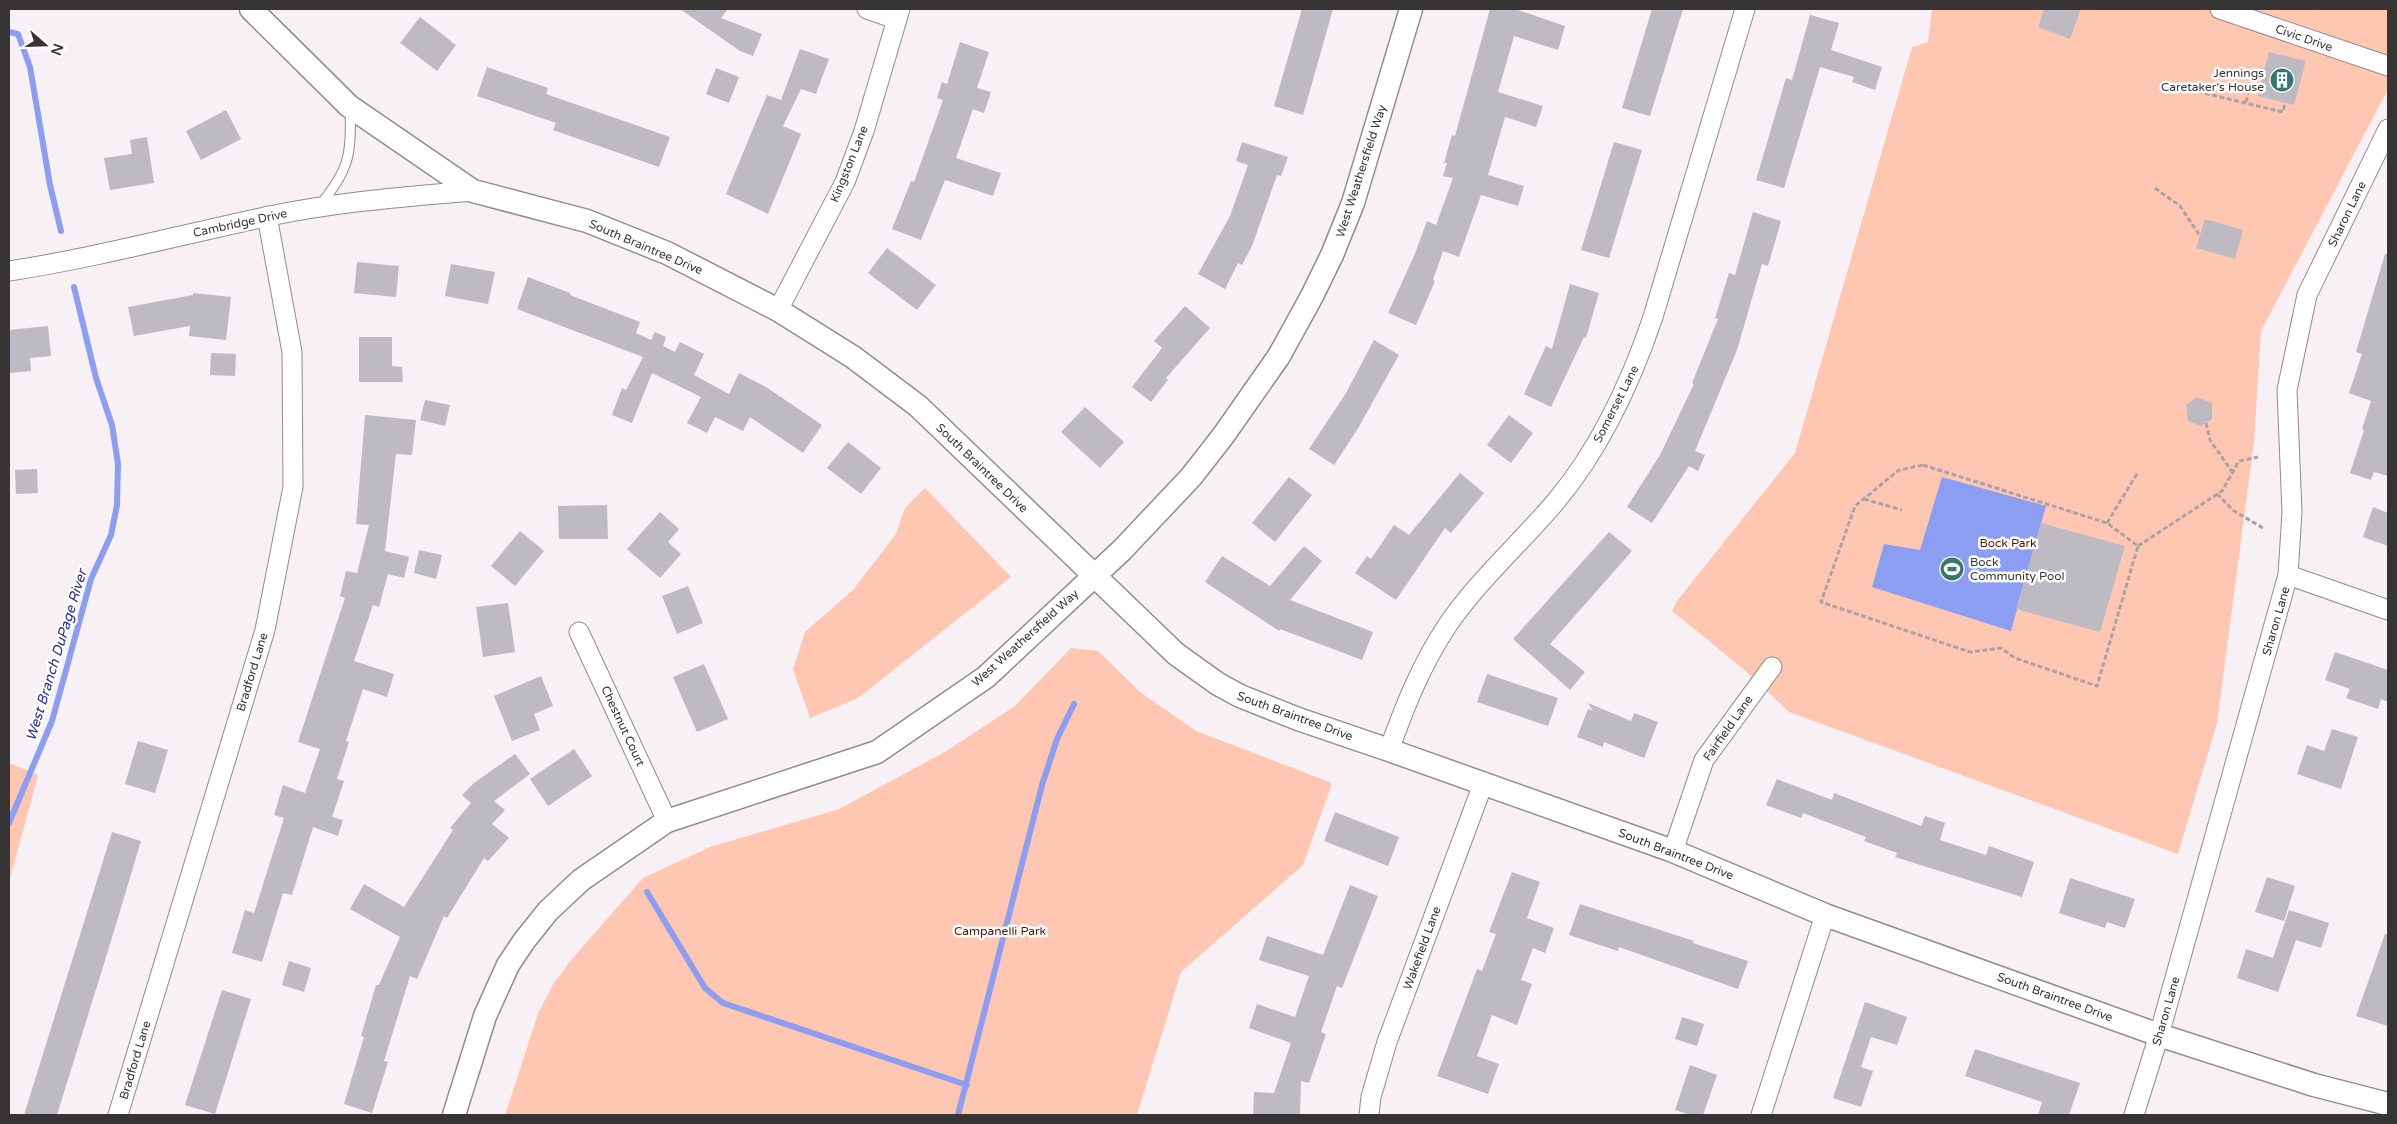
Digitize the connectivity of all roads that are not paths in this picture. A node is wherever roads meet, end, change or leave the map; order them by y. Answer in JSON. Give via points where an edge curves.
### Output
{"nodes":[{"id":1,"x":251,"y":9,"type":"edge"},
{"id":2,"x":867,"y":9,"type":"edge"},
{"id":3,"x":1411,"y":9,"type":"edge"},
{"id":4,"x":1745,"y":9,"type":"edge"},
{"id":5,"x":2220,"y":9,"type":"edge"},
{"id":6,"x":898,"y":14,"type":"edge"},
{"id":7,"x":2388,"y":66,"type":"edge"},
{"id":8,"x":349,"y":106,"type":"junction"},
{"id":9,"x":2388,"y":129,"type":"edge"},
{"id":10,"x":473,"y":191,"type":"junction"},
{"id":11,"x":317,"y":208,"type":"junction"},
{"id":12,"x":267,"y":216,"type":"junction"},
{"id":13,"x":9,"y":272,"type":"edge"},
{"id":14,"x":778,"y":310,"type":"junction"},
{"id":15,"x":1094,"y":575,"type":"junction"},
{"id":16,"x":2288,"y":575,"type":"junction"},
{"id":17,"x":2388,"y":610,"type":"edge"},
{"id":18,"x":579,"y":632,"type":"dead end"},
{"id":19,"x":1772,"y":667,"type":"dead end"},
{"id":20,"x":1389,"y":750,"type":"junction"},
{"id":21,"x":1483,"y":784,"type":"junction"},
{"id":22,"x":667,"y":821,"type":"junction"},
{"id":23,"x":1674,"y":851,"type":"junction"},
{"id":24,"x":1825,"y":915,"type":"junction"},
{"id":25,"x":2160,"y":1035,"type":"junction"},
{"id":26,"x":2388,"y":1104,"type":"edge"},
{"id":27,"x":118,"y":1115,"type":"edge"},
{"id":28,"x":454,"y":1115,"type":"edge"},
{"id":29,"x":1369,"y":1115,"type":"edge"},
{"id":30,"x":1762,"y":1115,"type":"edge"},
{"id":31,"x":2134,"y":1115,"type":"edge"}],
"edges":[{"from":1,"to":8,"type":"street","name":"South Braintree Drive"},
{"from":2,"to":6,"type":"street"},
{"from":3,"to":15,"type":"street","name":"West Weathersfield Way","via":[[1345,224],[1292,333],[1257,390],[1191,477],[1149,523]]},
{"from":4,"to":20,"type":"street","name":"Somerset Lane","via":[[1653,317],[1621,399],[1592,450],[1558,499],[1469,597],[1448,626],[1410,694]]},
{"from":5,"to":7,"type":"street","name":"Civic Drive"},
{"from":6,"to":14,"type":"street","name":"Kingston Lane","via":[[864,131],[845,182]]},
{"from":8,"to":10,"type":"street","name":"South Braintree Drive"},
{"from":8,"to":11,"type":"lane","via":[[351,142],[346,165],[335,186]]},
{"from":9,"to":16,"type":"street","name":"Sharon Lane","via":[[2305,305],[2287,390],[2292,512]]},
{"from":10,"to":11,"type":"street","name":"Cambridge Drive","via":[[362,200]]},
{"from":10,"to":14,"type":"street","name":"South Braintree Drive","via":[[587,222],[667,253]]},
{"from":11,"to":12,"type":"street","name":"Cambridge Drive"},
{"from":12,"to":13,"type":"street","name":"Cambridge Drive","via":[[63,263]]},
{"from":12,"to":27,"type":"street","name":"Bradford Lane","via":[[292,352],[292,487],[265,630]]},
{"from":14,"to":15,"type":"street","name":"South Braintree Drive","via":[[853,357],[918,406]]},
{"from":15,"to":20,"type":"street","name":"South Braintree Drive","via":[[1176,654],[1218,684],[1298,719]]},
{"from":15,"to":22,"type":"street","name":"West Weathersfield Way","via":[[986,677],[877,752]]},
{"from":16,"to":17,"type":"street"},
{"from":16,"to":25,"type":"street","name":"Sharon Lane"},
{"from":18,"to":22,"type":"street","name":"Chestnut Court"},
{"from":19,"to":23,"type":"street","name":"Fairfield Lane","via":[[1704,760]]},
{"from":20,"to":21,"type":"street","name":"South Braintree Drive"},
{"from":21,"to":23,"type":"street","name":"South Braintree Drive"},
{"from":21,"to":29,"type":"street","name":"Wakefield Lane","via":[[1384,1051]]},
{"from":22,"to":28,"type":"street","name":"West Weathersfield Way","via":[[581,880],[548,911],[524,941],[494,992]]},
{"from":23,"to":24,"type":"street","name":"South Braintree Drive"},
{"from":24,"to":25,"type":"street","name":"South Braintree Drive"},
{"from":24,"to":30,"type":"street"},
{"from":25,"to":26,"type":"street","name":"South Braintree Drive","via":[[2314,1085]]},
{"from":25,"to":31,"type":"street","name":"Sharon Lane"}]}
